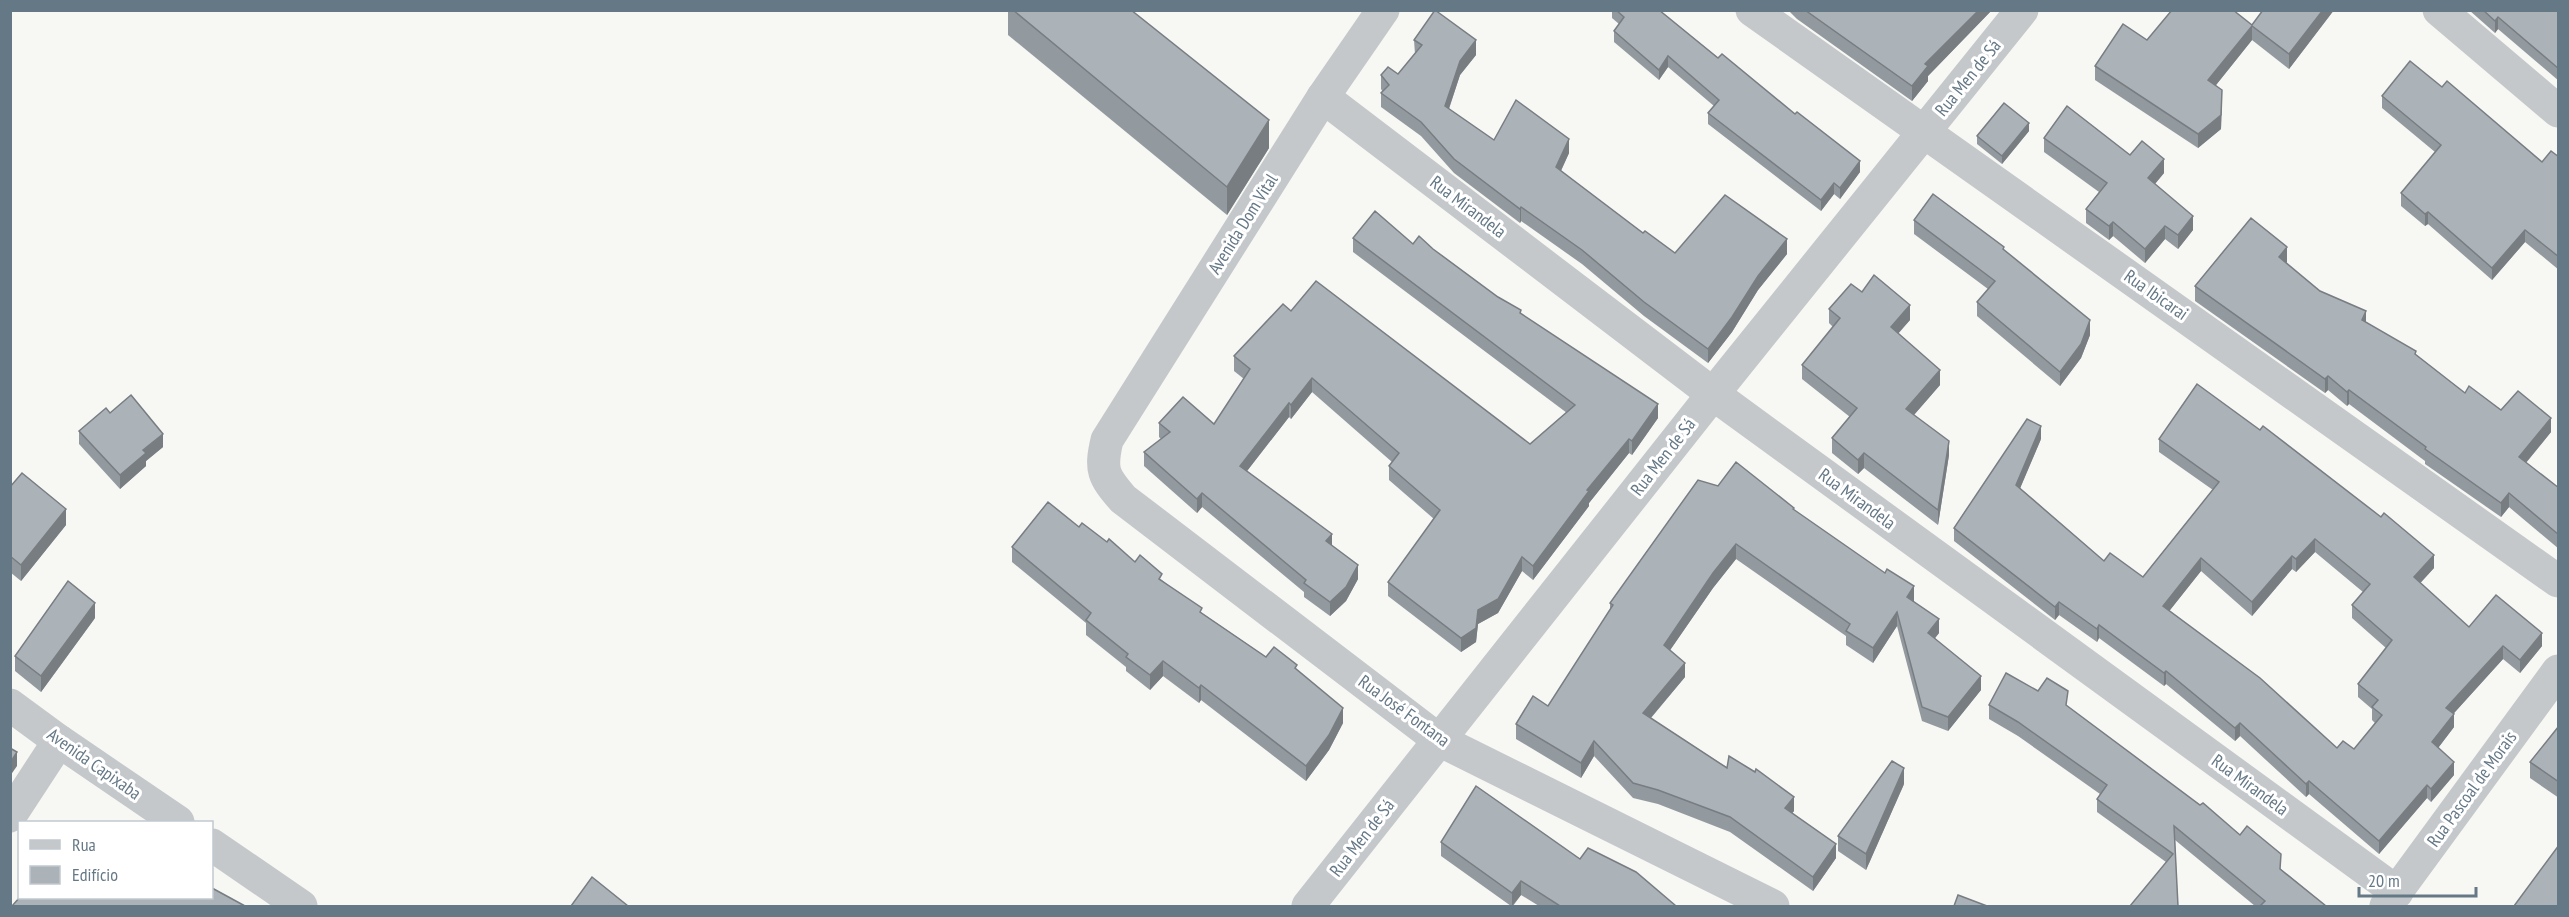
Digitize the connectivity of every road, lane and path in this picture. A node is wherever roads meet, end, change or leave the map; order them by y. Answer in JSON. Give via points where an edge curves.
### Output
{"nodes":[{"id":1,"x":1383,"y":10,"type":"edge"},
{"id":2,"x":1752,"y":10,"type":"edge"},
{"id":3,"x":2022,"y":10,"type":"edge"},
{"id":4,"x":2439,"y":10,"type":"edge"},
{"id":5,"x":1323,"y":97,"type":"junction"},
{"id":6,"x":2559,"y":111,"type":"edge"},
{"id":7,"x":1925,"y":132,"type":"junction"},
{"id":8,"x":1713,"y":394,"type":"junction"},
{"id":9,"x":1107,"y":440,"type":"joint"},
{"id":10,"x":2559,"y":581,"type":"edge"},
{"id":11,"x":2559,"y":671,"type":"edge"},
{"id":12,"x":10,"y":705,"type":"edge"},
{"id":13,"x":1439,"y":740,"type":"junction"},
{"id":14,"x":59,"y":741,"type":"junction"},
{"id":15,"x":10,"y":816,"type":"edge"},
{"id":16,"x":177,"y":821,"type":"edge"},
{"id":17,"x":213,"y":846,"type":"edge"},
{"id":18,"x":2391,"y":899,"type":"edge"},
{"id":19,"x":301,"y":906,"type":"edge"},
{"id":20,"x":1308,"y":906,"type":"edge"},
{"id":21,"x":1773,"y":906,"type":"edge"}],
"edges":[{"from":1,"to":5,"type":"street","name":"Avenida Dom Vital"},
{"from":2,"to":7,"type":"street","name":"Rua Ibicarai"},
{"from":3,"to":7,"type":"street","name":"Rua Men de Sá"},
{"from":4,"to":6,"type":"street"},
{"from":5,"to":8,"type":"street","name":"Rua Mirandela"},
{"from":5,"to":9,"type":"street","name":"Avenida Dom Vital"},
{"from":7,"to":8,"type":"street","name":"Rua Men de Sá"},
{"from":7,"to":10,"type":"street","name":"Rua Ibicarai"},
{"from":8,"to":13,"type":"street","name":"Rua Men de Sá"},
{"from":8,"to":18,"type":"street","name":"Rua Mirandela"},
{"from":9,"to":13,"type":"street","name":"Rua José Fontana","via":[[1102,458],[1105,478],[1123,499]]},
{"from":11,"to":18,"type":"street","name":"Rua Pascoal de Morais"},
{"from":12,"to":14,"type":"street","name":"Avenida Capixaba"},
{"from":13,"to":20,"type":"street","name":"Rua Men de Sá"},
{"from":13,"to":21,"type":"street","name":"Rua José Fontana"},
{"from":14,"to":15,"type":"street"},
{"from":14,"to":16,"type":"street","name":"Avenida Capixaba"},
{"from":17,"to":19,"type":"street"}]}
